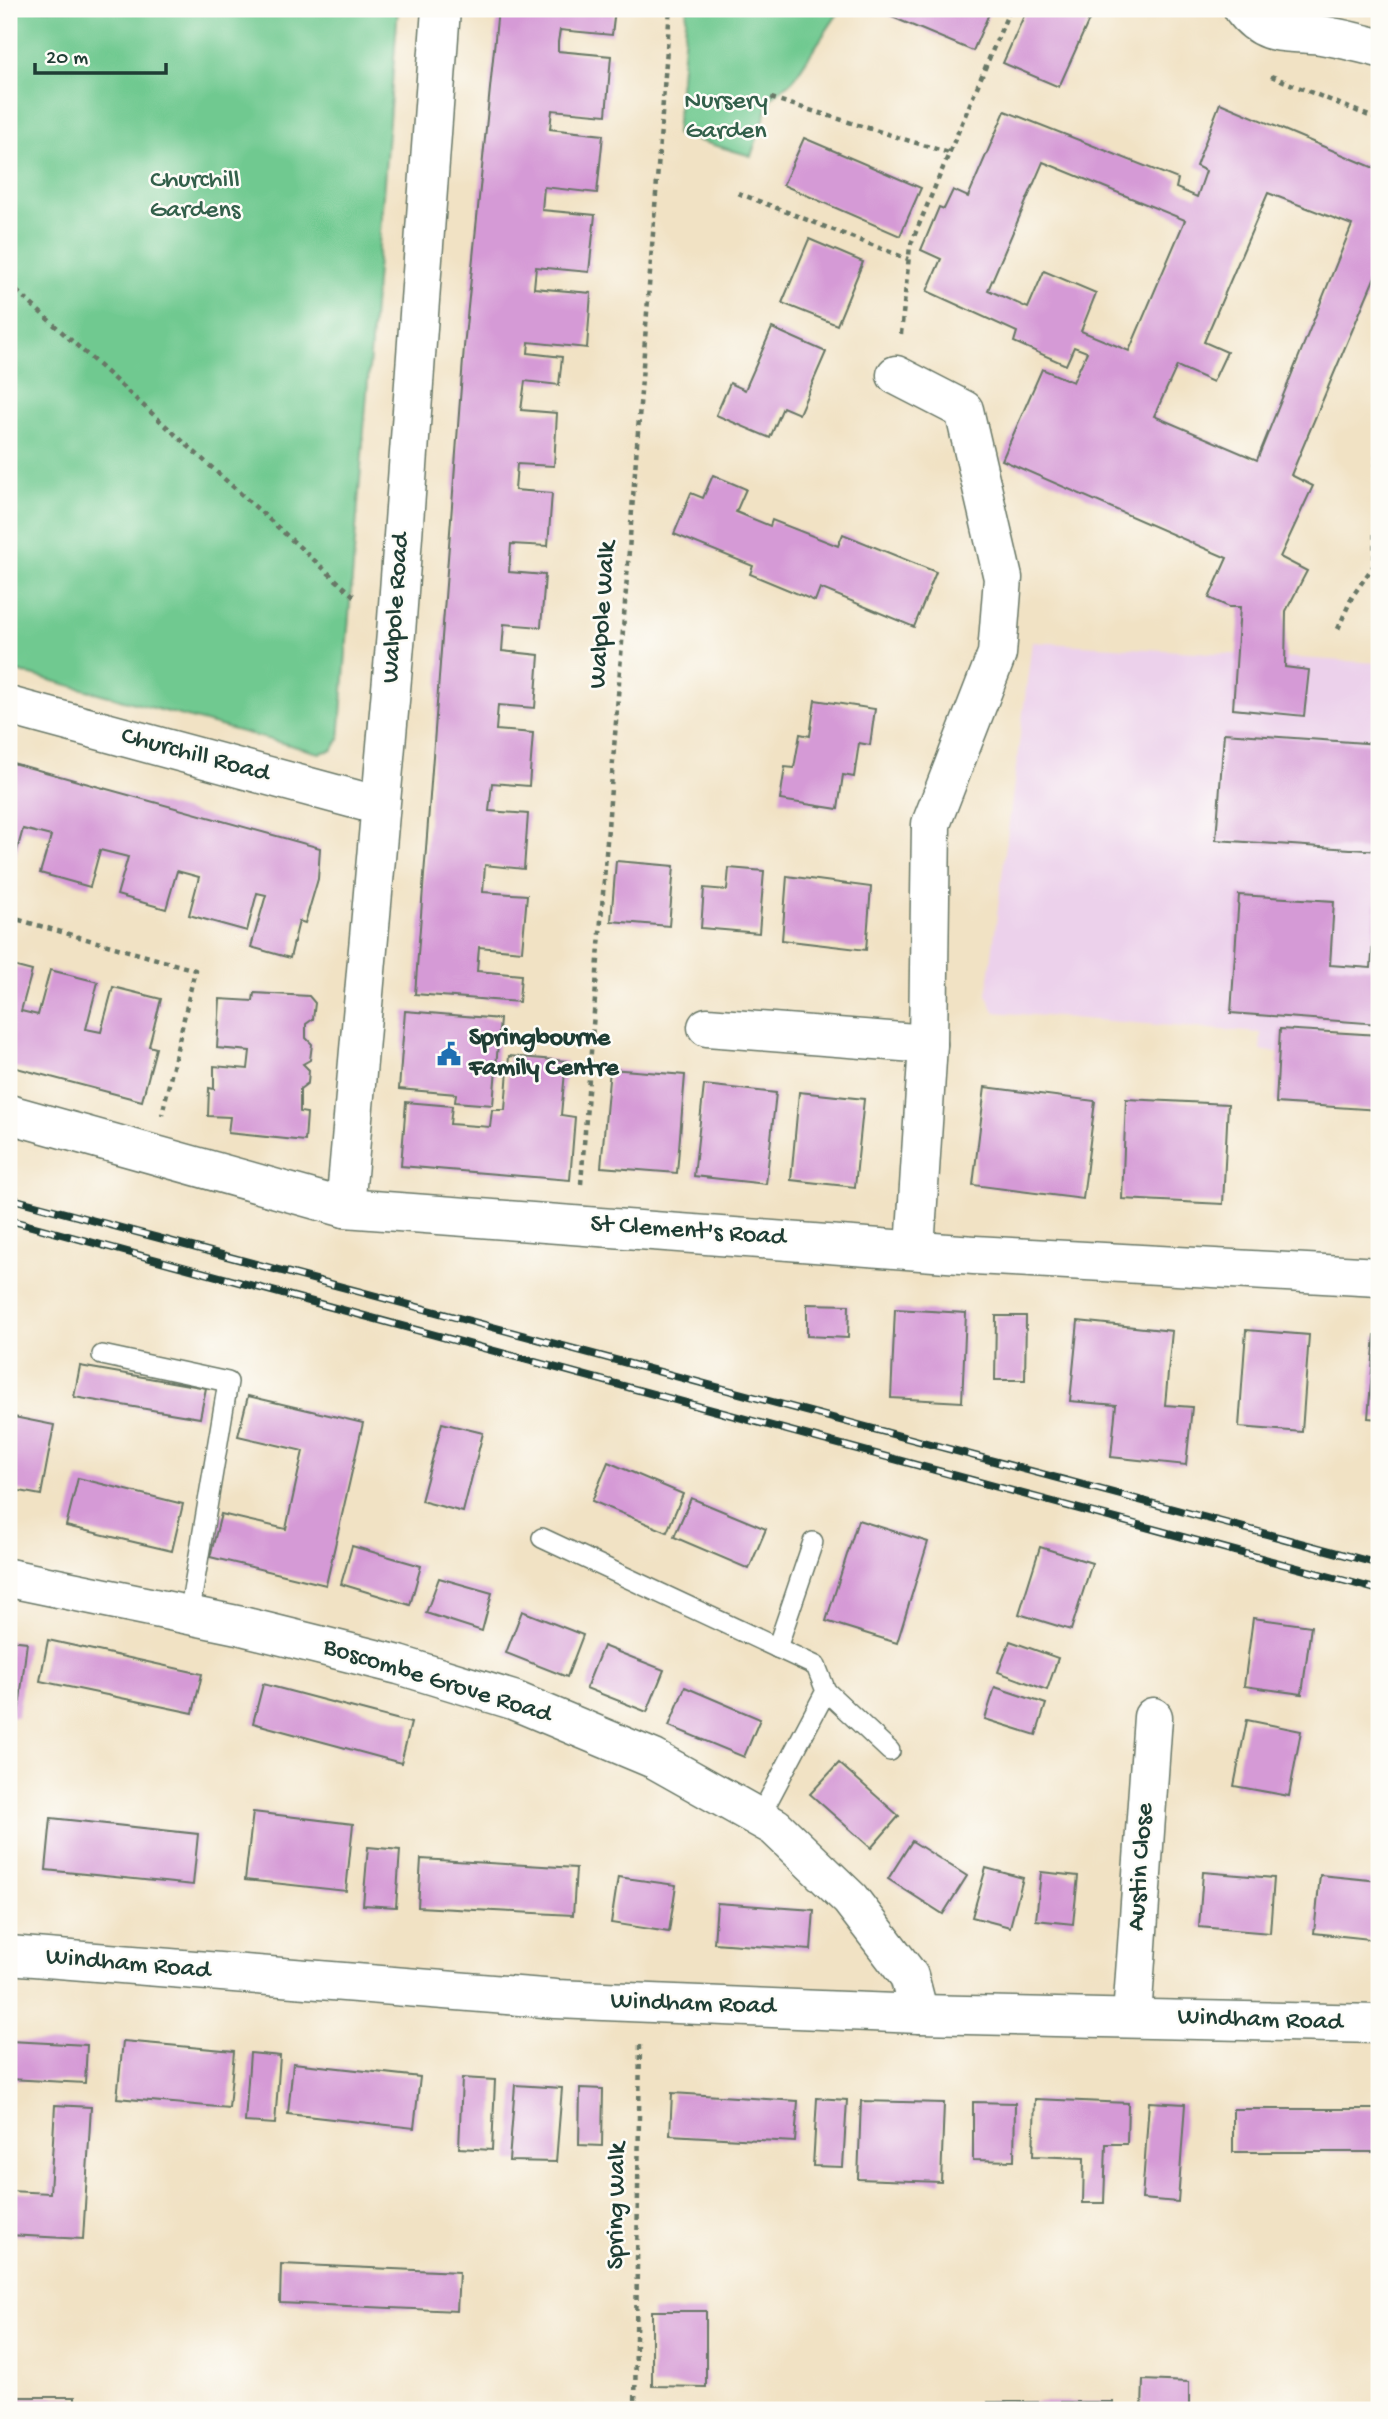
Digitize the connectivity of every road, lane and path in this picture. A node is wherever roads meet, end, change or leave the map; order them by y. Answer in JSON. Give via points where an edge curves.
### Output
{"nodes":[{"id":1,"x":441,"y":9,"type":"edge"},
{"id":2,"x":670,"y":9,"type":"edge"},
{"id":3,"x":1010,"y":9,"type":"edge"},
{"id":4,"x":1243,"y":9,"type":"edge"},
{"id":5,"x":1379,"y":48,"type":"edge"},
{"id":6,"x":771,"y":98,"type":"dead end"},
{"id":7,"x":949,"y":153,"type":"junction"},
{"id":8,"x":738,"y":193,"type":"dead end"},
{"id":9,"x":908,"y":259,"type":"junction"},
{"id":10,"x":9,"y":284,"type":"edge"},
{"id":11,"x":896,"y":375,"type":"joint"},
{"id":12,"x":1379,"y":456,"type":"edge"},
{"id":13,"x":1338,"y":629,"type":"dead end"},
{"id":14,"x":396,"y":633,"type":"junction"},
{"id":15,"x":9,"y":706,"type":"edge"},
{"id":16,"x":380,"y":806,"type":"junction"},
{"id":17,"x":9,"y":917,"type":"edge"},
{"id":18,"x":707,"y":1027,"type":"dead end"},
{"id":19,"x":928,"y":1045,"type":"junction"},
{"id":20,"x":9,"y":1114,"type":"edge"},
{"id":21,"x":153,"y":1154,"type":"junction"},
{"id":22,"x":345,"y":1208,"type":"junction"},
{"id":23,"x":578,"y":1224,"type":"junction"},
{"id":24,"x":915,"y":1249,"type":"junction"},
{"id":25,"x":1379,"y":1277,"type":"edge"},
{"id":26,"x":102,"y":1355,"type":"dead end"},
{"id":27,"x":542,"y":1538,"type":"dead end"},
{"id":28,"x":813,"y":1542,"type":"dead end"},
{"id":29,"x":9,"y":1578,"type":"edge"},
{"id":30,"x":189,"y":1615,"type":"junction"},
{"id":31,"x":777,"y":1648,"type":"junction"},
{"id":32,"x":826,"y":1691,"type":"junction"},
{"id":33,"x":1153,"y":1717,"type":"dead end"},
{"id":34,"x":890,"y":1751,"type":"dead end"},
{"id":35,"x":759,"y":1818,"type":"junction"},
{"id":36,"x":9,"y":1955,"type":"edge"},
{"id":37,"x":640,"y":2003,"type":"junction"},
{"id":38,"x":919,"y":2014,"type":"junction"},
{"id":39,"x":1132,"y":2017,"type":"junction"},
{"id":40,"x":1379,"y":2024,"type":"edge"},
{"id":41,"x":635,"y":2410,"type":"edge"}],
"edges":[{"from":1,"to":14,"type":"street","name":"Walpole Road"},
{"from":2,"to":23,"type":"path","name":"Walpole Walk"},
{"from":3,"to":7,"type":"path"},
{"from":4,"to":5,"type":"street","via":[[1250,19],[1279,34],[1318,34]]},
{"from":6,"to":7,"type":"path"},
{"from":7,"to":9,"type":"path"},
{"from":8,"to":9,"type":"path"},
{"from":9,"to":11,"type":"path"},
{"from":10,"to":14,"type":"path"},
{"from":11,"to":19,"type":"street","via":[[964,410],[1003,578],[997,654],[931,824]]},
{"from":12,"to":13,"type":"path","via":[[1374,565]]},
{"from":14,"to":16,"type":"street","name":"Walpole Road"},
{"from":15,"to":16,"type":"street","name":"Churchill Road"},
{"from":16,"to":22,"type":"street","name":"Walpole Road"},
{"from":17,"to":21,"type":"path","via":[[195,970]]},
{"from":18,"to":19,"type":"street"},
{"from":19,"to":24,"type":"street"},
{"from":20,"to":21,"type":"street","name":"St Clement's Road"},
{"from":21,"to":22,"type":"street","name":"St Clement's Road"},
{"from":22,"to":23,"type":"street","name":"St Clement's Road"},
{"from":23,"to":24,"type":"street","name":"St Clement's Road"},
{"from":24,"to":25,"type":"street","name":"St Clement's Road"},
{"from":26,"to":30,"type":"lane","via":[[228,1382]]},
{"from":27,"to":31,"type":"lane"},
{"from":28,"to":31,"type":"lane"},
{"from":29,"to":30,"type":"street","name":"Boscombe Grove Road"},
{"from":30,"to":35,"type":"street","name":"Boscombe Grove Road","via":[[399,1665],[513,1700],[654,1759]]},
{"from":31,"to":32,"type":"lane","via":[[816,1666]]},
{"from":32,"to":34,"type":"lane"},
{"from":32,"to":35,"type":"lane"},
{"from":33,"to":39,"type":"street","name":"Austin Close"},
{"from":35,"to":38,"type":"street","name":"Boscombe Grove Road","via":[[775,1827],[850,1899],[909,1976]]},
{"from":36,"to":37,"type":"street","name":"Windham Road"},
{"from":37,"to":38,"type":"street","name":"Windham Road"},
{"from":37,"to":41,"type":"path","name":"Spring Walk"},
{"from":38,"to":39,"type":"street","name":"Windham Road"},
{"from":39,"to":40,"type":"street","name":"Windham Road"}]}
